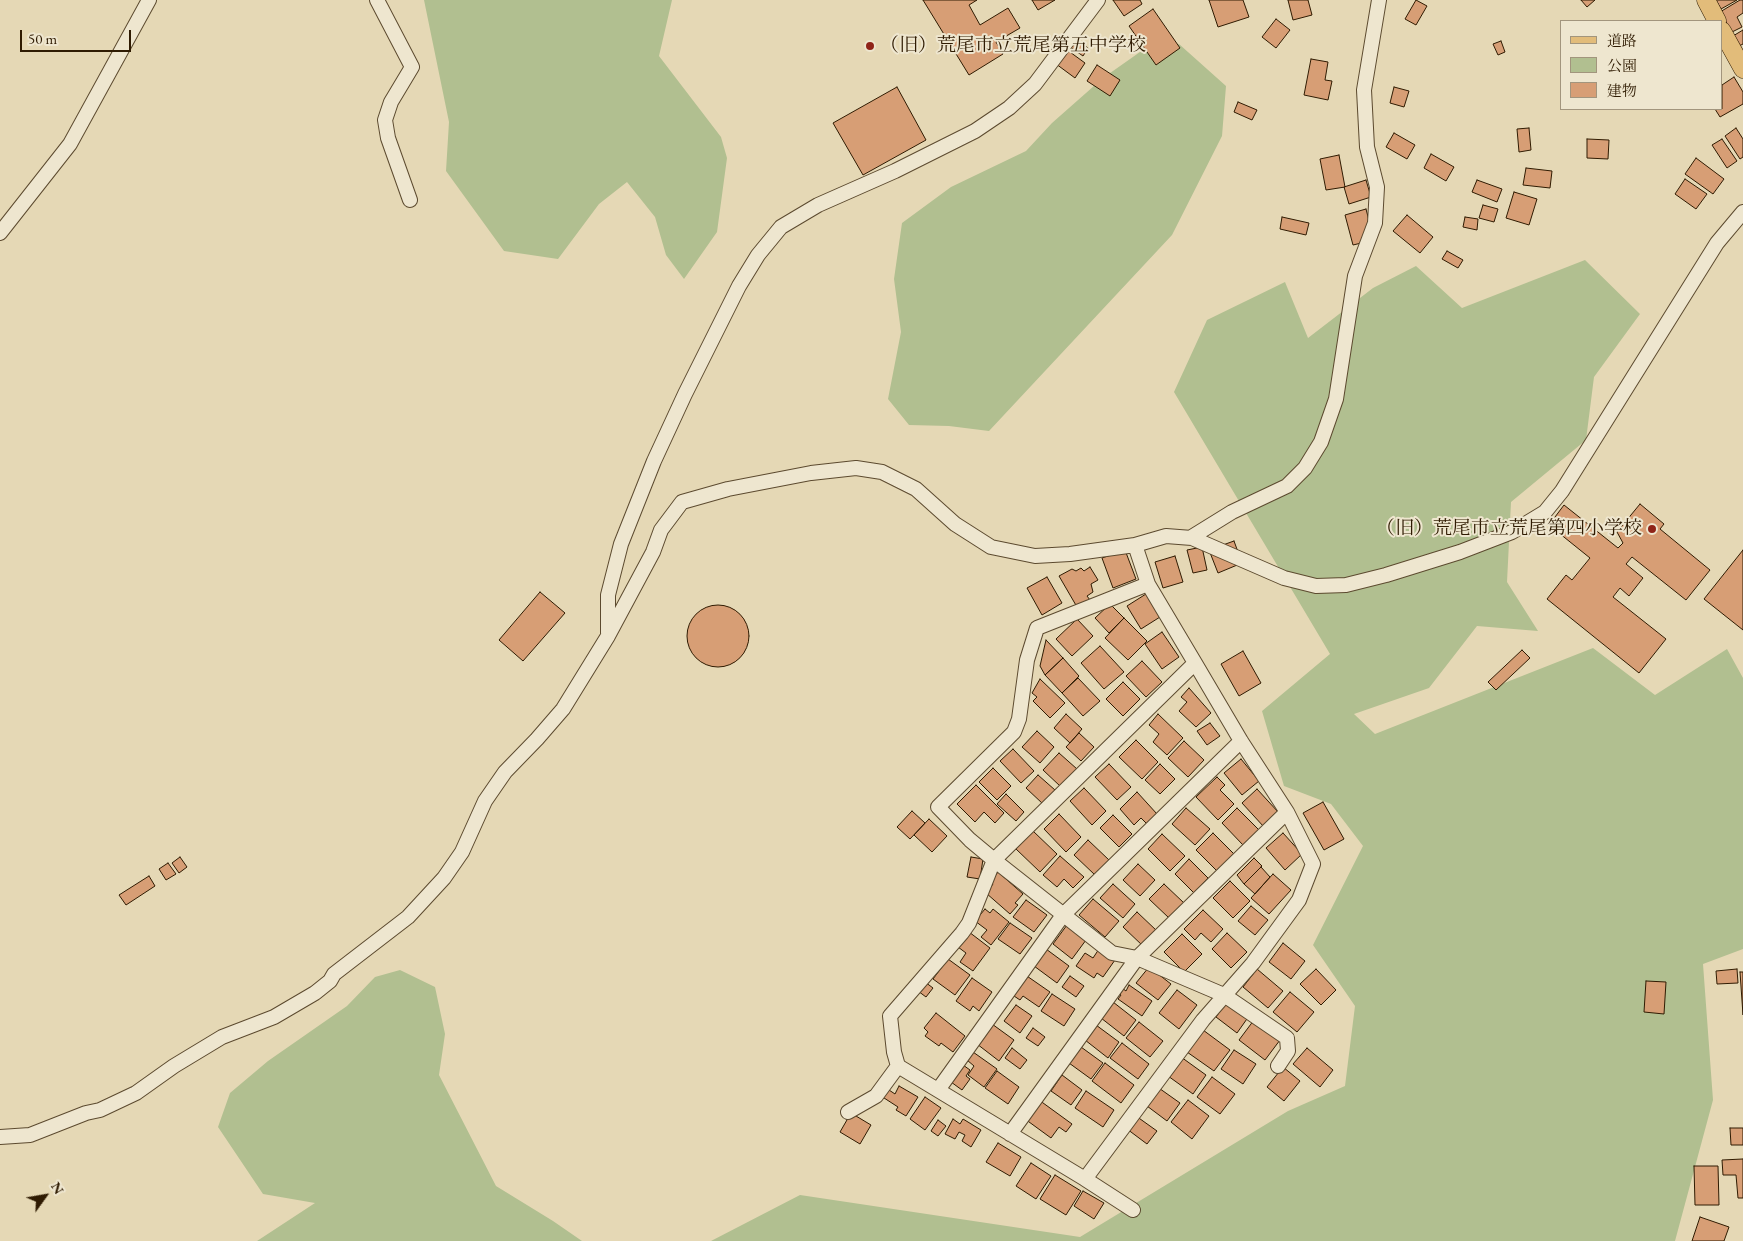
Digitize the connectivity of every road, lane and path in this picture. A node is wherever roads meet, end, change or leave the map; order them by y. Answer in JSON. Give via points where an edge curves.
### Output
{"nodes":[{"id":1,"x":148,"y":0,"type":"edge"},
{"id":2,"x":376,"y":0,"type":"edge"},
{"id":3,"x":1098,"y":0,"type":"edge"},
{"id":4,"x":1379,"y":0,"type":"edge"},
{"id":5,"x":1706,"y":0,"type":"edge"},
{"id":6,"x":1716,"y":20,"type":"edge"},
{"id":7,"x":1723,"y":33,"type":"edge"},
{"id":8,"x":1743,"y":69,"type":"edge"},
{"id":9,"x":410,"y":200,"type":"dead end"},
{"id":10,"x":1743,"y":212,"type":"edge"},
{"id":11,"x":0,"y":233,"type":"edge"},
{"id":12,"x":1190,"y":538,"type":"junction"},
{"id":13,"x":1135,"y":545,"type":"junction"},
{"id":14,"x":1148,"y":584,"type":"junction"},
{"id":15,"x":608,"y":636,"type":"junction"},
{"id":16,"x":1195,"y":663,"type":"junction"},
{"id":17,"x":1241,"y":741,"type":"junction"},
{"id":18,"x":1287,"y":812,"type":"junction"},
{"id":19,"x":994,"y":860,"type":"junction"},
{"id":20,"x":1062,"y":915,"type":"junction"},
{"id":21,"x":1137,"y":958,"type":"junction"},
{"id":22,"x":1224,"y":995,"type":"junction"},
{"id":23,"x":898,"y":1066,"type":"junction"},
{"id":24,"x":1278,"y":1066,"type":"dead end"},
{"id":25,"x":938,"y":1090,"type":"junction"},
{"id":26,"x":848,"y":1112,"type":"dead end"},
{"id":27,"x":1010,"y":1134,"type":"junction"},
{"id":28,"x":0,"y":1137,"type":"edge"},
{"id":29,"x":1085,"y":1179,"type":"junction"},
{"id":30,"x":1133,"y":1210,"type":"dead end"}],
"edges":[{"from":1,"to":11,"type":"street","via":[[70,144]]},
{"from":2,"to":9,"type":"street","via":[[412,68],[391,102],[385,120],[388,138]]},
{"from":3,"to":15,"type":"street","via":[[1035,84],[1009,108],[975,131],[895,171],[818,204],[781,227],[758,254],[685,394],[624,535],[608,595]]},
{"from":4,"to":12,"type":"street","via":[[1364,90],[1367,147],[1377,187],[1375,222],[1355,276],[1336,400],[1321,442],[1287,486],[1232,512]]},
{"from":5,"to":6,"type":"main road"},
{"from":7,"to":8,"type":"main road"},
{"from":10,"to":12,"type":"street","via":[[1712,251],[1562,491],[1545,512],[1512,532],[1386,575],[1346,585],[1316,586],[1284,578]]},
{"from":12,"to":13,"type":"street","via":[[1166,536]]},
{"from":13,"to":14,"type":"street"},
{"from":13,"to":15,"type":"street","via":[[1034,556],[991,547],[955,524],[916,489],[882,472],[856,468],[811,473],[728,489],[682,502],[661,530],[653,552]]},
{"from":14,"to":16,"type":"street"},
{"from":14,"to":19,"type":"street","via":[[1037,628],[1027,660],[1019,719],[1014,732],[938,807]]},
{"from":15,"to":28,"type":"street","via":[[563,708],[505,772],[485,801],[462,852],[444,878],[408,917],[334,974],[315,993],[274,1017],[222,1037],[136,1093],[30,1136]]},
{"from":16,"to":17,"type":"street"},
{"from":16,"to":19,"type":"street"},
{"from":17,"to":18,"type":"street"},
{"from":17,"to":20,"type":"street"},
{"from":18,"to":21,"type":"street"},
{"from":18,"to":22,"type":"street","via":[[1312,864],[1300,900],[1254,963]]},
{"from":19,"to":20,"type":"street"},
{"from":19,"to":23,"type":"street","via":[[969,923],[890,1016]]},
{"from":20,"to":21,"type":"street","via":[[1112,953]]},
{"from":20,"to":25,"type":"street"},
{"from":21,"to":22,"type":"street"},
{"from":21,"to":27,"type":"street"},
{"from":22,"to":24,"type":"street","via":[[1287,1038],[1288,1051]]},
{"from":22,"to":29,"type":"street","via":[[1174,1057]]},
{"from":23,"to":25,"type":"street"},
{"from":23,"to":26,"type":"street","via":[[876,1096]]},
{"from":25,"to":27,"type":"street"},
{"from":27,"to":29,"type":"street"},
{"from":29,"to":30,"type":"street"}]}
